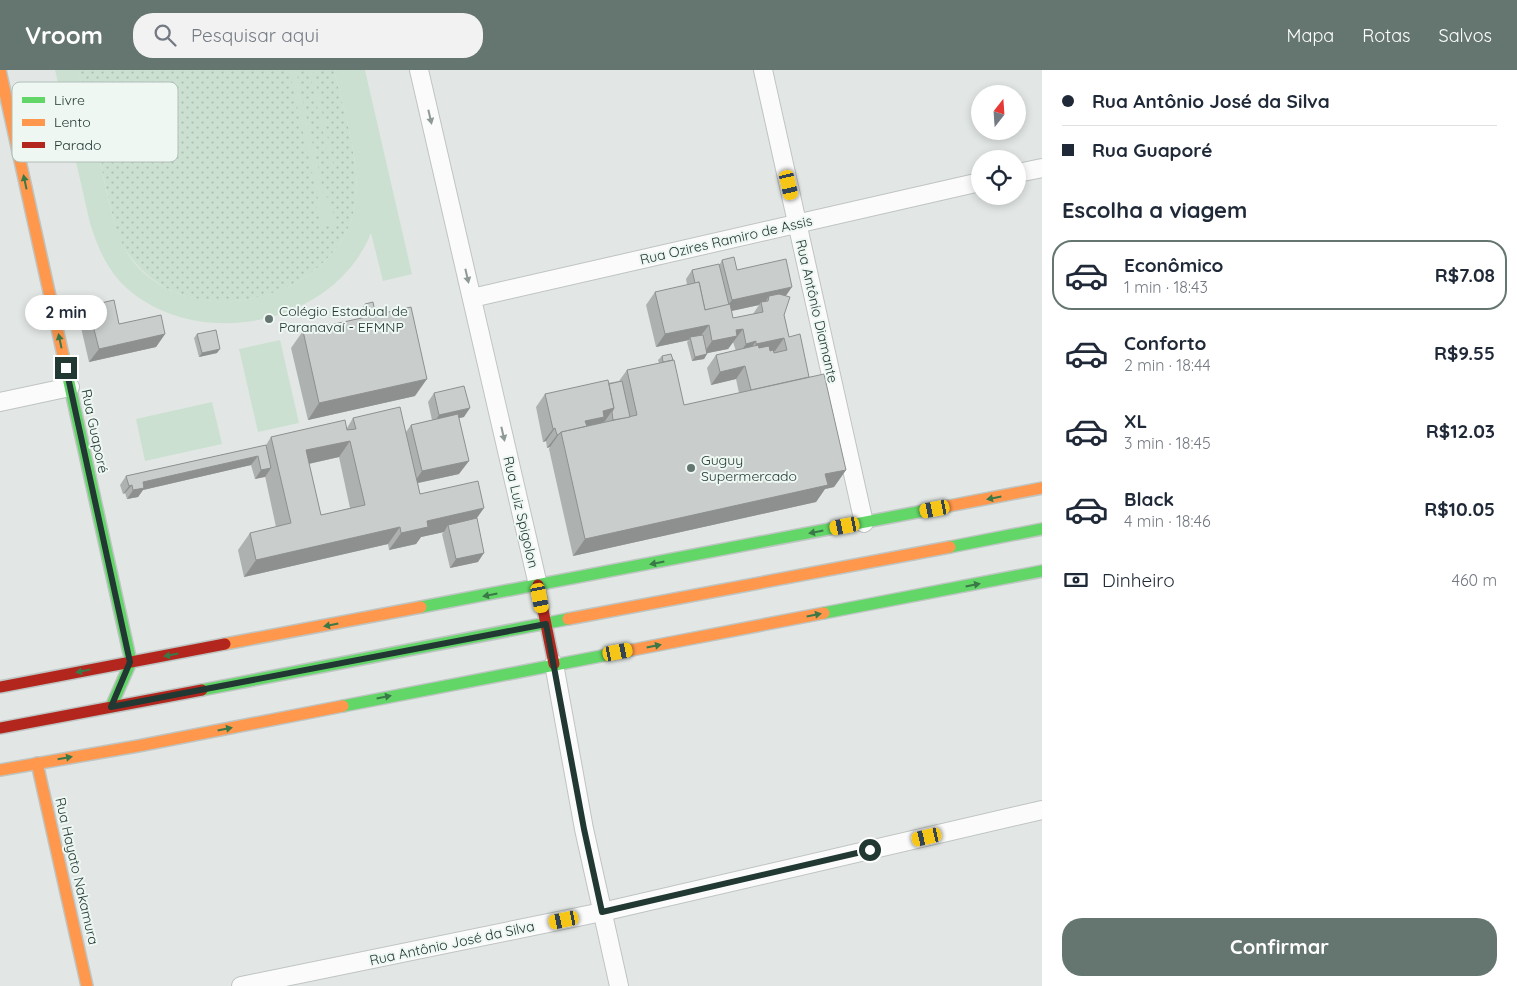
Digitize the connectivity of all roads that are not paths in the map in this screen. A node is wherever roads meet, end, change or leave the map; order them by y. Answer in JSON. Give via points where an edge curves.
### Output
{"nodes":[{"id":1,"x":0,"y":70,"type":"edge"},
{"id":2,"x":419,"y":70,"type":"edge"},
{"id":3,"x":763,"y":70,"type":"edge"},
{"id":4,"x":3,"y":93,"type":"edge"},
{"id":5,"x":12,"y":132,"type":"edge"},
{"id":6,"x":19,"y":162,"type":"edge"},
{"id":7,"x":1042,"y":168,"type":"edge"},
{"id":8,"x":1026,"y":171,"type":"edge"},
{"id":9,"x":971,"y":184,"type":"edge"},
{"id":10,"x":798,"y":223,"type":"junction"},
{"id":11,"x":472,"y":298,"type":"junction"},
{"id":12,"x":70,"y":387,"type":"junction"},
{"id":13,"x":0,"y":402,"type":"edge"},
{"id":14,"x":1042,"y":488,"type":"edge"},
{"id":15,"x":864,"y":523,"type":"junction"},
{"id":16,"x":1042,"y":529,"type":"edge"},
{"id":17,"x":1042,"y":571,"type":"edge"},
{"id":18,"x":538,"y":585,"type":"junction"},
{"id":19,"x":546,"y":624,"type":"junction"},
{"id":20,"x":130,"y":662,"type":"junction"},
{"id":21,"x":554,"y":664,"type":"junction"},
{"id":22,"x":0,"y":687,"type":"edge"},
{"id":23,"x":111,"y":707,"type":"junction"},
{"id":24,"x":0,"y":728,"type":"edge"},
{"id":25,"x":37,"y":763,"type":"junction"},
{"id":26,"x":0,"y":770,"type":"edge"},
{"id":27,"x":1042,"y":810,"type":"edge"},
{"id":28,"x":602,"y":912,"type":"junction"},
{"id":29,"x":87,"y":986,"type":"edge"},
{"id":30,"x":241,"y":986,"type":"edge"},
{"id":31,"x":619,"y":986,"type":"edge"}],
"edges":[{"from":1,"to":4,"type":"street","name":"Rua Guaporé"},
{"from":2,"to":11,"type":"street","name":"Rua Luiz Spigolon","one_way":true},
{"from":3,"to":10,"type":"street","name":"Rua Antônio Diamante"},
{"from":5,"to":4,"type":"street","name":"Rua Guaporé","one_way":true},
{"from":12,"to":6,"type":"street","name":"Rua Guaporé","one_way":true},
{"from":7,"to":8,"type":"street"},
{"from":9,"to":10,"type":"street","name":"Rua Ozires Ramiro de Assis"},
{"from":10,"to":11,"type":"street","name":"Rua Ozires Ramiro de Assis"},
{"from":10,"to":15,"type":"street","name":"Rua Antônio Diamante"},
{"from":11,"to":18,"type":"street","name":"Rua Luiz Spigolon","one_way":true},
{"from":12,"to":13,"type":"street"},
{"from":12,"to":20,"type":"street","name":"Rua Guaporé"},
{"from":14,"to":15,"type":"street","one_way":true},
{"from":15,"to":18,"type":"street","one_way":true},
{"from":16,"to":19,"type":"street"},
{"from":21,"to":17,"type":"street","one_way":true},
{"from":18,"to":19,"type":"street","name":"Rua Luiz Spigolon"},
{"from":18,"to":20,"type":"street","one_way":true},
{"from":19,"to":21,"type":"street","name":"Rua Luiz Spigolon"},
{"from":19,"to":23,"type":"street"},
{"from":20,"to":22,"type":"street","one_way":true},
{"from":20,"to":23,"type":"street"},
{"from":25,"to":21,"type":"street","one_way":true},
{"from":21,"to":28,"type":"street","name":"Rua Luiz Spigolon"},
{"from":23,"to":24,"type":"street"},
{"from":25,"to":26,"type":"street"},
{"from":25,"to":29,"type":"street","name":"Rua Hayato Nakamura"},
{"from":27,"to":28,"type":"street","name":"Rua Antônio José da Silva"},
{"from":28,"to":30,"type":"street","name":"Rua Antônio José da Silva"},
{"from":28,"to":31,"type":"street","name":"Rua Luiz Spigolon"}]}
